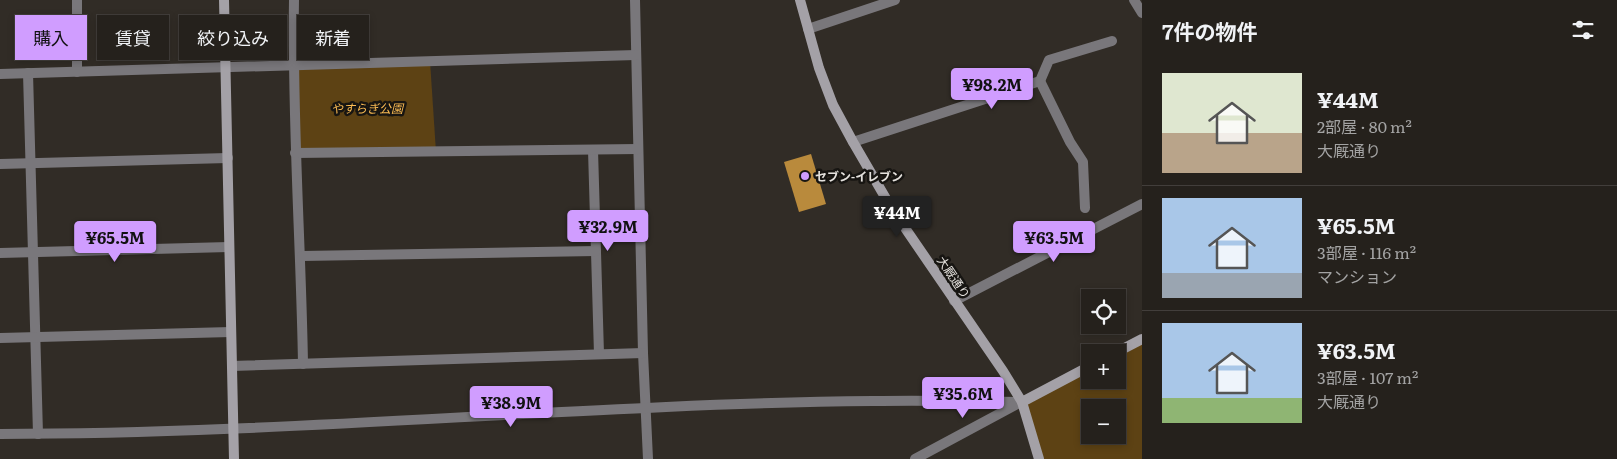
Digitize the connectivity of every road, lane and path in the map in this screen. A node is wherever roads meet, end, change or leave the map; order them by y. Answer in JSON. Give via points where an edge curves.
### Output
{"nodes":[{"id":1,"x":77,"y":0,"type":"edge"},
{"id":2,"x":224,"y":0,"type":"edge"},
{"id":3,"x":294,"y":0,"type":"edge"},
{"id":4,"x":635,"y":0,"type":"edge"},
{"id":5,"x":800,"y":0,"type":"edge"},
{"id":6,"x":895,"y":0,"type":"edge"},
{"id":7,"x":1134,"y":0,"type":"edge"},
{"id":8,"x":1142,"y":13,"type":"edge"},
{"id":9,"x":808,"y":29,"type":"junction"},
{"id":10,"x":1112,"y":41,"type":"dead end"},
{"id":11,"x":636,"y":55,"type":"junction"},
{"id":12,"x":293,"y":65,"type":"junction"},
{"id":13,"x":226,"y":67,"type":"junction"},
{"id":14,"x":77,"y":72,"type":"junction"},
{"id":15,"x":28,"y":73,"type":"junction"},
{"id":16,"x":0,"y":74,"type":"edge"},
{"id":17,"x":1040,"y":81,"type":"junction"},
{"id":18,"x":853,"y":142,"type":"junction"},
{"id":19,"x":638,"y":149,"type":"junction"},
{"id":20,"x":593,"y":150,"type":"junction"},
{"id":21,"x":294,"y":153,"type":"junction"},
{"id":22,"x":228,"y":158,"type":"junction"},
{"id":23,"x":0,"y":164,"type":"edge"},
{"id":24,"x":30,"y":164,"type":"junction"},
{"id":25,"x":1142,"y":204,"type":"edge"},
{"id":26,"x":1085,"y":208,"type":"dead end"},
{"id":27,"x":230,"y":248,"type":"junction"},
{"id":28,"x":596,"y":251,"type":"junction"},
{"id":29,"x":33,"y":252,"type":"junction"},
{"id":30,"x":0,"y":253,"type":"edge"},
{"id":31,"x":302,"y":256,"type":"junction"},
{"id":32,"x":954,"y":301,"type":"junction"},
{"id":33,"x":231,"y":332,"type":"junction"},
{"id":34,"x":0,"y":338,"type":"edge"},
{"id":35,"x":35,"y":338,"type":"junction"},
{"id":36,"x":1142,"y":339,"type":"edge"},
{"id":37,"x":1126,"y":347,"type":"edge"},
{"id":38,"x":643,"y":353,"type":"junction"},
{"id":39,"x":599,"y":354,"type":"junction"},
{"id":40,"x":303,"y":364,"type":"junction"},
{"id":41,"x":232,"y":366,"type":"junction"},
{"id":42,"x":1081,"y":371,"type":"edge"},
{"id":43,"x":1022,"y":402,"type":"junction"},
{"id":44,"x":647,"y":409,"type":"junction"},
{"id":45,"x":233,"y":429,"type":"junction"},
{"id":46,"x":0,"y":434,"type":"edge"},
{"id":47,"x":38,"y":434,"type":"junction"},
{"id":48,"x":234,"y":459,"type":"edge"},
{"id":49,"x":648,"y":459,"type":"edge"},
{"id":50,"x":915,"y":459,"type":"edge"},
{"id":51,"x":1039,"y":459,"type":"edge"}],
"edges":[{"from":1,"to":14,"type":"street"},
{"from":2,"to":13,"type":"street"},
{"from":3,"to":12,"type":"street"},
{"from":4,"to":11,"type":"street"},
{"from":5,"to":9,"type":"street","name":"大厩通り"},
{"from":6,"to":9,"type":"street"},
{"from":7,"to":8,"type":"street"},
{"from":9,"to":18,"type":"street","name":"大厩通り","via":[[833,104]]},
{"from":10,"to":17,"type":"street","via":[[1049,60]]},
{"from":11,"to":12,"type":"street"},
{"from":11,"to":19,"type":"street"},
{"from":12,"to":13,"type":"street"},
{"from":12,"to":21,"type":"street"},
{"from":13,"to":14,"type":"street"},
{"from":13,"to":22,"type":"street"},
{"from":14,"to":15,"type":"street"},
{"from":15,"to":16,"type":"street"},
{"from":15,"to":24,"type":"street"},
{"from":17,"to":18,"type":"street"},
{"from":17,"to":26,"type":"street","via":[[1083,162]]},
{"from":18,"to":32,"type":"street","name":"大厩通り","via":[[888,202]]},
{"from":19,"to":20,"type":"street"},
{"from":19,"to":38,"type":"street"},
{"from":20,"to":21,"type":"street"},
{"from":20,"to":28,"type":"street"},
{"from":21,"to":31,"type":"street"},
{"from":22,"to":24,"type":"street"},
{"from":22,"to":27,"type":"street"},
{"from":23,"to":24,"type":"street"},
{"from":24,"to":29,"type":"street"},
{"from":25,"to":32,"type":"street"},
{"from":27,"to":29,"type":"street"},
{"from":27,"to":33,"type":"street"},
{"from":28,"to":31,"type":"street"},
{"from":28,"to":39,"type":"street"},
{"from":29,"to":30,"type":"street"},
{"from":29,"to":35,"type":"street"},
{"from":31,"to":40,"type":"street"},
{"from":32,"to":43,"type":"street","name":"大厩通り"},
{"from":33,"to":35,"type":"street"},
{"from":33,"to":41,"type":"street"},
{"from":34,"to":35,"type":"street"},
{"from":35,"to":47,"type":"street"},
{"from":36,"to":37,"type":"street"},
{"from":38,"to":39,"type":"street"},
{"from":38,"to":44,"type":"street"},
{"from":39,"to":40,"type":"street"},
{"from":40,"to":41,"type":"street"},
{"from":41,"to":45,"type":"street"},
{"from":42,"to":43,"type":"street"},
{"from":43,"to":44,"type":"street","via":[[872,401]]},
{"from":43,"to":50,"type":"street"},
{"from":43,"to":51,"type":"street","name":"大厩通り"},
{"from":44,"to":45,"type":"street"},
{"from":44,"to":49,"type":"street"},
{"from":45,"to":47,"type":"street"},
{"from":45,"to":48,"type":"street"},
{"from":46,"to":47,"type":"street"}]}
